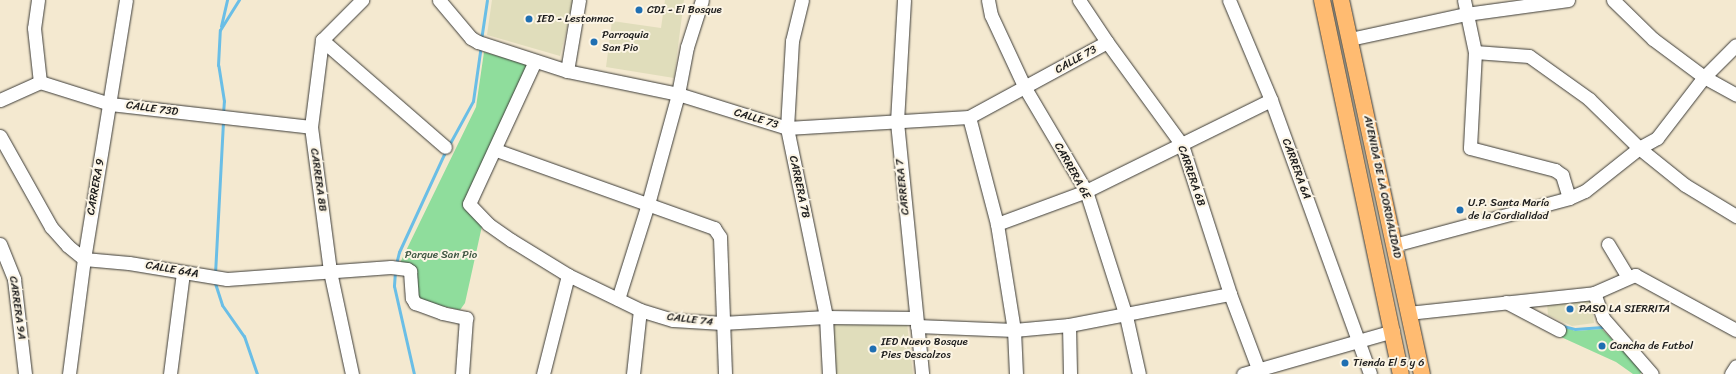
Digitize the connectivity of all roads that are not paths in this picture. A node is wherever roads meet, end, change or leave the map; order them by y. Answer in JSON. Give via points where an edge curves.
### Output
{"nodes":[{"id":1,"x":38,"y":0,"type":"edge"},
{"id":2,"x":126,"y":0,"type":"edge"},
{"id":3,"x":362,"y":0,"type":"edge"},
{"id":4,"x":439,"y":0,"type":"edge"},
{"id":5,"x":579,"y":0,"type":"edge"},
{"id":6,"x":702,"y":0,"type":"edge"},
{"id":7,"x":802,"y":0,"type":"edge"},
{"id":8,"x":904,"y":0,"type":"edge"},
{"id":9,"x":988,"y":0,"type":"edge"},
{"id":10,"x":1079,"y":0,"type":"edge"},
{"id":11,"x":1229,"y":0,"type":"edge"},
{"id":12,"x":1322,"y":0,"type":"edge"},
{"id":13,"x":1342,"y":0,"type":"edge"},
{"id":14,"x":1464,"y":0,"type":"edge"},
{"id":15,"x":1568,"y":0,"type":"edge"},
{"id":16,"x":1613,"y":0,"type":"edge"},
{"id":17,"x":1466,"y":14,"type":"junction"},
{"id":18,"x":1350,"y":39,"type":"junction"},
{"id":19,"x":322,"y":40,"type":"junction"},
{"id":20,"x":1107,"y":42,"type":"junction"},
{"id":21,"x":1736,"y":45,"type":"edge"},
{"id":22,"x":1474,"y":52,"type":"junction"},
{"id":23,"x":535,"y":61,"type":"junction"},
{"id":24,"x":567,"y":72,"type":"junction"},
{"id":25,"x":1704,"y":77,"type":"junction"},
{"id":26,"x":40,"y":82,"type":"junction"},
{"id":27,"x":1024,"y":88,"type":"junction"},
{"id":28,"x":678,"y":94,"type":"junction"},
{"id":29,"x":1736,"y":94,"type":"edge"},
{"id":30,"x":0,"y":100,"type":"edge"},
{"id":31,"x":1271,"y":100,"type":"junction"},
{"id":32,"x":110,"y":104,"type":"junction"},
{"id":33,"x":969,"y":117,"type":"junction"},
{"id":34,"x":897,"y":122,"type":"junction"},
{"id":35,"x":311,"y":127,"type":"junction"},
{"id":36,"x":787,"y":128,"type":"junction"},
{"id":37,"x":0,"y":136,"type":"edge"},
{"id":38,"x":1182,"y":145,"type":"junction"},
{"id":39,"x":445,"y":147,"type":"dead end"},
{"id":40,"x":1640,"y":148,"type":"junction"},
{"id":41,"x":496,"y":150,"type":"junction"},
{"id":42,"x":1086,"y":191,"type":"junction"},
{"id":43,"x":1569,"y":198,"type":"junction"},
{"id":44,"x":648,"y":204,"type":"junction"},
{"id":45,"x":1736,"y":216,"type":"edge"},
{"id":46,"x":997,"y":224,"type":"junction"},
{"id":47,"x":0,"y":244,"type":"edge"},
{"id":48,"x":1608,"y":244,"type":"dead end"},
{"id":49,"x":1394,"y":245,"type":"junction"},
{"id":50,"x":84,"y":259,"type":"junction"},
{"id":51,"x":330,"y":271,"type":"junction"},
{"id":52,"x":183,"y":272,"type":"junction"},
{"id":53,"x":568,"y":275,"type":"junction"},
{"id":54,"x":1627,"y":276,"type":"junction"},
{"id":55,"x":1594,"y":293,"type":"junction"},
{"id":56,"x":1230,"y":294,"type":"junction"},
{"id":57,"x":618,"y":299,"type":"junction"},
{"id":58,"x":1506,"y":302,"type":"junction"},
{"id":59,"x":640,"y":310,"type":"junction"},
{"id":60,"x":1408,"y":313,"type":"junction"},
{"id":61,"x":1126,"y":316,"type":"junction"},
{"id":62,"x":826,"y":317,"type":"junction"},
{"id":63,"x":917,"y":322,"type":"junction"},
{"id":64,"x":722,"y":323,"type":"junction"},
{"id":65,"x":1069,"y":325,"type":"junction"},
{"id":66,"x":1014,"y":330,"type":"junction"},
{"id":67,"x":1559,"y":330,"type":"dead end"},
{"id":68,"x":1736,"y":330,"type":"edge"},
{"id":69,"x":1393,"y":331,"type":"junction"},
{"id":70,"x":1359,"y":340,"type":"junction"},
{"id":71,"x":1736,"y":366,"type":"edge"},
{"id":72,"x":1259,"y":371,"type":"edge"},
{"id":73,"x":1424,"y":372,"type":"edge"},
{"id":74,"x":1650,"y":373,"type":"edge"},
{"id":75,"x":25,"y":374,"type":"edge"},
{"id":76,"x":69,"y":374,"type":"edge"},
{"id":77,"x":170,"y":374,"type":"edge"},
{"id":78,"x":352,"y":374,"type":"edge"},
{"id":79,"x":462,"y":374,"type":"edge"},
{"id":80,"x":543,"y":374,"type":"edge"},
{"id":81,"x":633,"y":374,"type":"edge"},
{"id":82,"x":725,"y":374,"type":"edge"},
{"id":83,"x":829,"y":374,"type":"edge"},
{"id":84,"x":922,"y":374,"type":"edge"},
{"id":85,"x":1016,"y":374,"type":"edge"},
{"id":86,"x":1070,"y":374,"type":"edge"},
{"id":87,"x":1139,"y":374,"type":"edge"},
{"id":88,"x":1243,"y":374,"type":"edge"},
{"id":89,"x":1370,"y":374,"type":"edge"},
{"id":90,"x":1401,"y":374,"type":"edge"},
{"id":91,"x":1731,"y":374,"type":"edge"}],
"edges":[{"from":1,"to":26,"type":"street","via":[[34,28]]},
{"from":2,"to":32,"type":"street","name":"CARRERA 9"},
{"from":3,"to":19,"type":"street"},
{"from":4,"to":23,"type":"street","name":"CALLE 73","via":[[471,38]]},
{"from":5,"to":24,"type":"street"},
{"from":6,"to":28,"type":"street","via":[[687,48]]},
{"from":7,"to":36,"type":"street","name":"CARRERA 7B","via":[[792,41]]},
{"from":8,"to":34,"type":"street","name":"CARRERA 7"},
{"from":9,"to":27,"type":"street","name":"CARRERA 6E","via":[[991,15]]},
{"from":10,"to":20,"type":"street","name":"CARRERA 6B"},
{"from":11,"to":31,"type":"street","name":"CARRERA 6A"},
{"from":12,"to":69,"type":"main road","name":"AVENIDA DE LA CORDIALIDAD"},
{"from":13,"to":18,"type":"main road","name":"AVENIDA DE LA CORDIALIDAD"},
{"from":14,"to":17,"type":"street"},
{"from":15,"to":17,"type":"street"},
{"from":16,"to":25,"type":"street","via":[[1653,39]]},
{"from":17,"to":18,"type":"street"},
{"from":17,"to":22,"type":"street"},
{"from":18,"to":49,"type":"main road","name":"AVENIDA DE LA CORDIALIDAD"},
{"from":19,"to":35,"type":"street","name":"CARRERA 8B"},
{"from":19,"to":39,"type":"street"},
{"from":20,"to":27,"type":"street","name":"CALLE 73"},
{"from":20,"to":38,"type":"street","name":"CARRERA 6B"},
{"from":21,"to":25,"type":"street"},
{"from":22,"to":40,"type":"street","via":[[1529,56],[1589,99]]},
{"from":22,"to":43,"type":"street","via":[[1470,148],[1555,170],[1562,175]]},
{"from":23,"to":24,"type":"street","name":"CALLE 73"},
{"from":23,"to":41,"type":"street"},
{"from":24,"to":28,"type":"street","name":"CALLE 73"},
{"from":25,"to":29,"type":"street"},
{"from":25,"to":40,"type":"street","via":[[1657,138]]},
{"from":26,"to":30,"type":"street"},
{"from":26,"to":32,"type":"street","name":"CALLE 73D"},
{"from":27,"to":33,"type":"street","name":"CALLE 73"},
{"from":27,"to":42,"type":"street","name":"CARRERA 6E"},
{"from":28,"to":36,"type":"street","name":"CALLE 73"},
{"from":28,"to":44,"type":"street"},
{"from":31,"to":38,"type":"street"},
{"from":31,"to":70,"type":"street","name":"CARRERA 6A"},
{"from":32,"to":35,"type":"street","name":"CALLE 73D","via":[[222,119]]},
{"from":32,"to":50,"type":"street","name":"CARRERA 9"},
{"from":33,"to":34,"type":"street","name":"CALLE 73"},
{"from":33,"to":46,"type":"street"},
{"from":34,"to":36,"type":"street","name":"CALLE 73"},
{"from":34,"to":63,"type":"street","name":"CARRERA 7"},
{"from":35,"to":51,"type":"street","name":"CARRERA 8B"},
{"from":36,"to":62,"type":"street","name":"CARRERA 7B"},
{"from":37,"to":50,"type":"street","via":[[51,227]]},
{"from":38,"to":42,"type":"street"},
{"from":38,"to":56,"type":"street","name":"CARRERA 6B"},
{"from":40,"to":43,"type":"street","via":[[1585,191]]},
{"from":40,"to":45,"type":"street","via":[[1685,185]]},
{"from":41,"to":44,"type":"street"},
{"from":41,"to":53,"type":"street","name":"CALLE 74","via":[[470,206],[488,224]]},
{"from":42,"to":46,"type":"street"},
{"from":42,"to":61,"type":"street","name":"CARRERA 6E"},
{"from":43,"to":49,"type":"street"},
{"from":44,"to":57,"type":"street"},
{"from":44,"to":64,"type":"street","via":[[714,228],[720,237]]},
{"from":46,"to":66,"type":"street"},
{"from":47,"to":75,"type":"street","name":"CARRERA 9A","via":[[14,279]]},
{"from":48,"to":54,"type":"street"},
{"from":49,"to":60,"type":"main road","name":"AVENIDA DE LA CORDIALIDAD"},
{"from":50,"to":52,"type":"street","name":"CALLE 64A"},
{"from":50,"to":76,"type":"street","name":"CARRERA 9"},
{"from":51,"to":52,"type":"street","name":"CALLE 64A","via":[[227,279]]},
{"from":51,"to":78,"type":"street","name":"CARRERA 8B"},
{"from":51,"to":79,"type":"street","name":"CALLE 64A","via":[[400,269],[415,303],[466,318]]},
{"from":52,"to":77,"type":"street"},
{"from":53,"to":57,"type":"street","name":"CALLE 74"},
{"from":53,"to":80,"type":"street"},
{"from":54,"to":55,"type":"street"},
{"from":54,"to":68,"type":"street","via":[[1640,277]]},
{"from":55,"to":58,"type":"street"},
{"from":55,"to":74,"type":"street","via":[[1603,318]]},
{"from":56,"to":61,"type":"street","name":"CALLE 74"},
{"from":56,"to":72,"type":"street","name":"CARRERA 6B"},
{"from":57,"to":59,"type":"street","name":"CALLE 74"},
{"from":58,"to":60,"type":"street"},
{"from":58,"to":67,"type":"street"},
{"from":59,"to":64,"type":"street","name":"CALLE 74","via":[[673,320]]},
{"from":59,"to":81,"type":"street"},
{"from":60,"to":73,"type":"main road","name":"AVENIDA DE LA CORDIALIDAD"},
{"from":61,"to":65,"type":"street","name":"CALLE 74"},
{"from":61,"to":87,"type":"street","name":"CARRERA 6E"},
{"from":62,"to":63,"type":"street","name":"CALLE 74"},
{"from":62,"to":64,"type":"street","name":"CALLE 74"},
{"from":62,"to":83,"type":"street","name":"CARRERA 7B"},
{"from":63,"to":66,"type":"street","name":"CALLE 74"},
{"from":63,"to":84,"type":"street","name":"CARRERA 7"},
{"from":64,"to":82,"type":"street"},
{"from":65,"to":66,"type":"street","name":"CALLE 74"},
{"from":65,"to":86,"type":"street"},
{"from":66,"to":85,"type":"street"},
{"from":69,"to":70,"type":"street"},
{"from":69,"to":90,"type":"main road","name":"AVENIDA DE LA CORDIALIDAD"},
{"from":70,"to":72,"type":"street"},
{"from":70,"to":89,"type":"street","name":"CARRERA 6A"},
{"from":71,"to":91,"type":"street"},
{"from":72,"to":88,"type":"street"}]}
